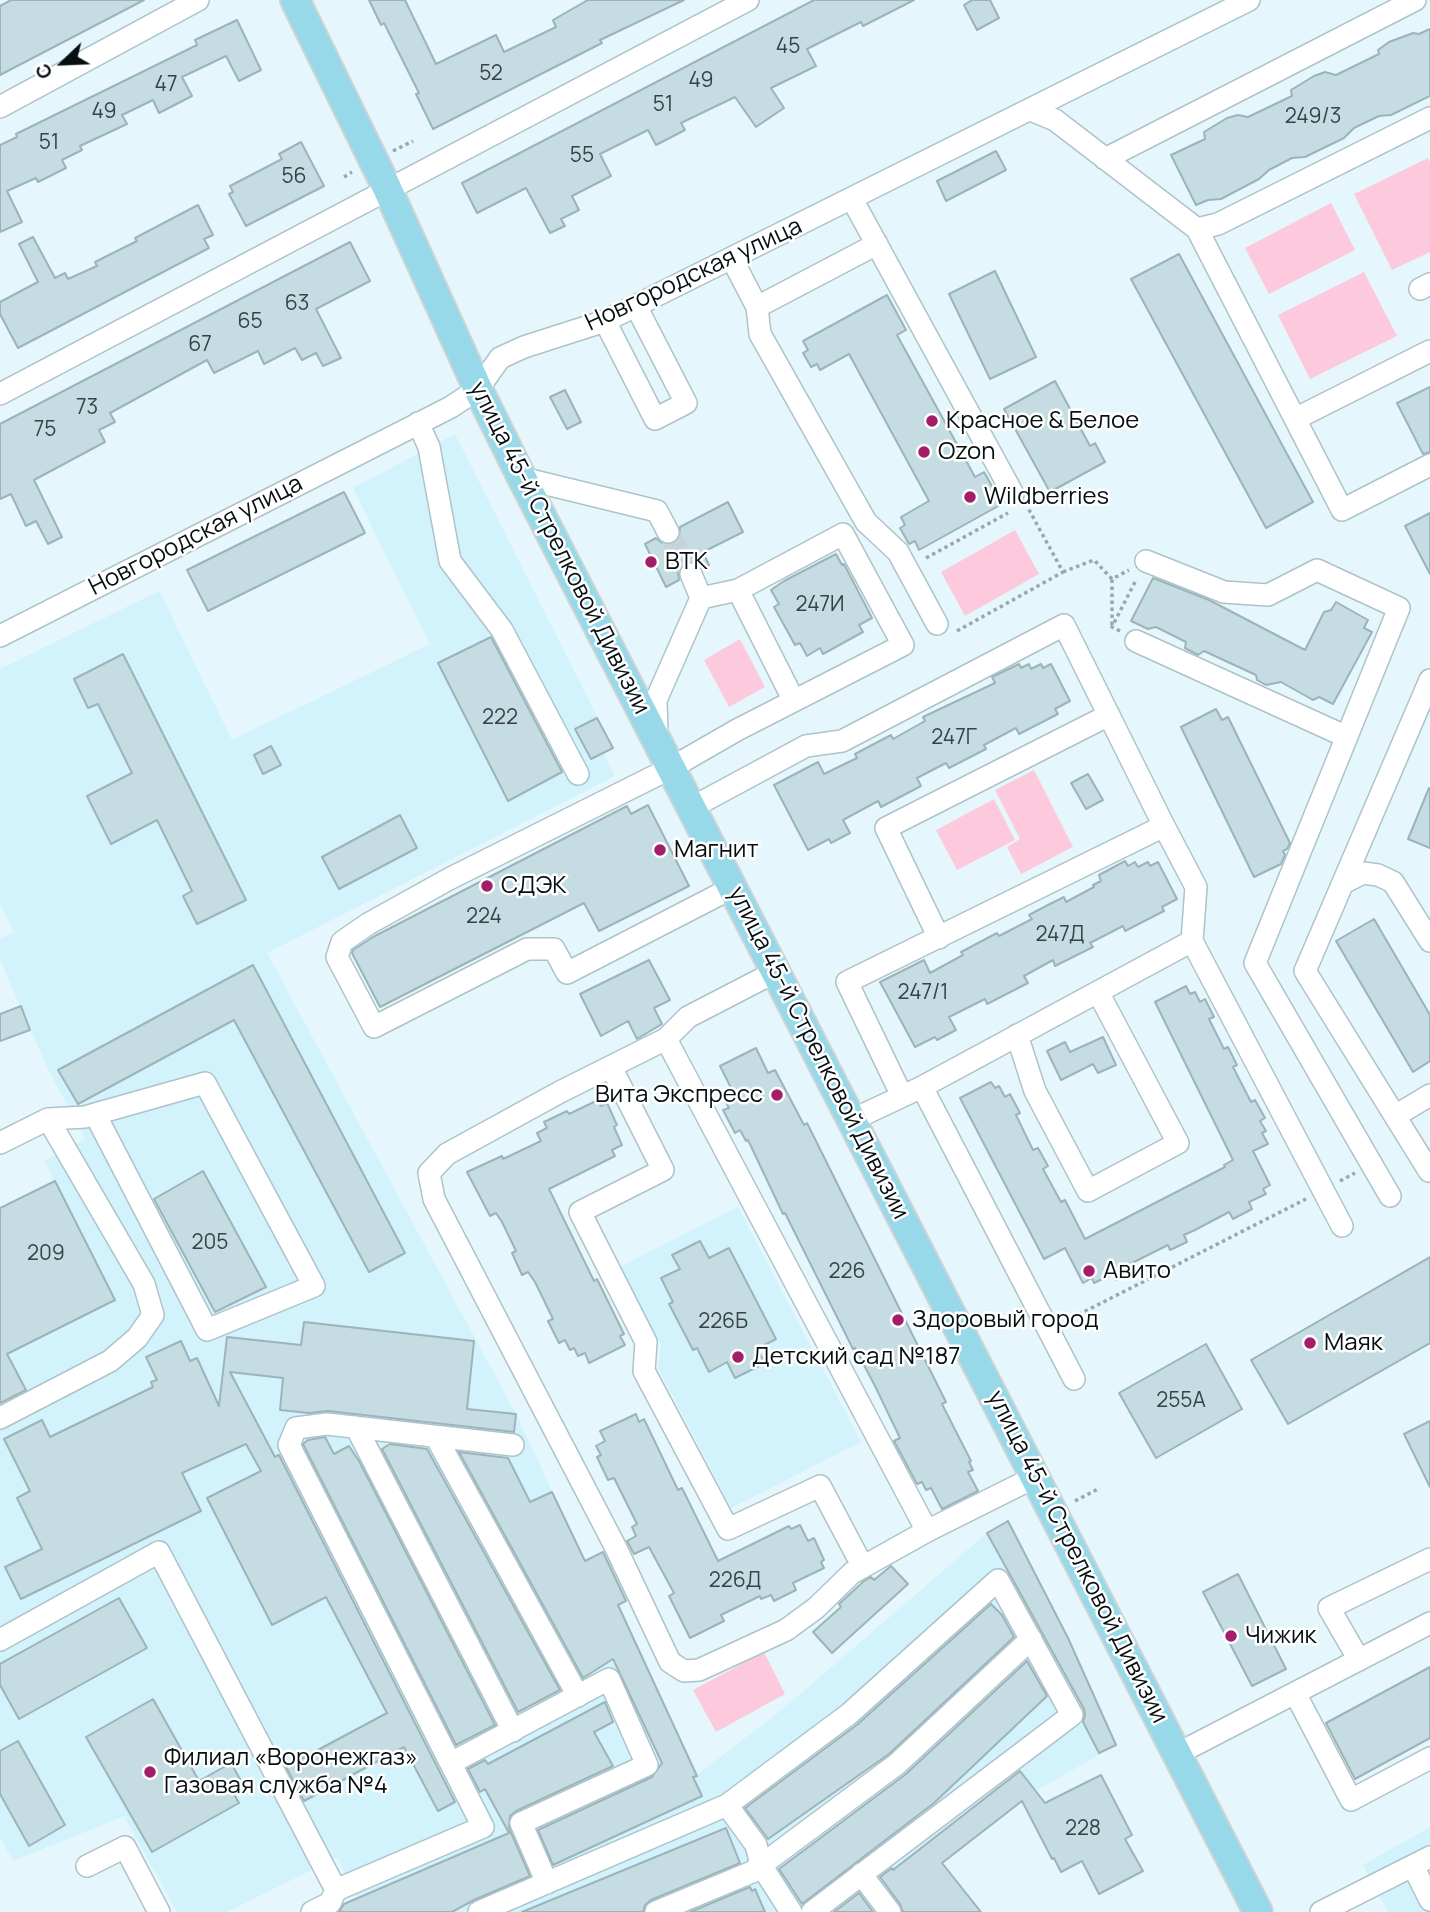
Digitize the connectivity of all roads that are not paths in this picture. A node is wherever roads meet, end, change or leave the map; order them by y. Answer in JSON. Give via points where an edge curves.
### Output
{"nodes":[{"id":1,"x":198,"y":0,"type":"edge"},
{"id":2,"x":295,"y":0,"type":"edge"},
{"id":3,"x":748,"y":0,"type":"edge"},
{"id":4,"x":1249,"y":0,"type":"edge"},
{"id":5,"x":1415,"y":0,"type":"edge"},
{"id":6,"x":0,"y":107,"type":"edge"},
{"id":7,"x":1031,"y":110,"type":"junction"},
{"id":8,"x":1430,"y":118,"type":"edge"},
{"id":9,"x":1105,"y":159,"type":"junction"},
{"id":10,"x":387,"y":188,"type":"junction"},
{"id":11,"x":852,"y":199,"type":"junction"},
{"id":12,"x":1197,"y":229,"type":"junction"},
{"id":13,"x":877,"y":244,"type":"junction"},
{"id":14,"x":732,"y":259,"type":"junction"},
{"id":15,"x":636,"y":306,"type":"junction"},
{"id":16,"x":757,"y":307,"type":"junction"},
{"id":17,"x":605,"y":321,"type":"junction"},
{"id":18,"x":1430,"y":351,"type":"edge"},
{"id":19,"x":478,"y":388,"type":"junction"},
{"id":20,"x":0,"y":394,"type":"edge"},
{"id":21,"x":1295,"y":419,"type":"junction"},
{"id":22,"x":418,"y":423,"type":"junction"},
{"id":23,"x":1430,"y":465,"type":"edge"},
{"id":24,"x":522,"y":478,"type":"junction"},
{"id":25,"x":1017,"y":502,"type":"road end"},
{"id":26,"x":668,"y":532,"type":"tunnel mouth"},
{"id":27,"x":1146,"y":561,"type":"road end"},
{"id":28,"x":691,"y":574,"type":"tunnel mouth"},
{"id":29,"x":738,"y":590,"type":"junction"},
{"id":30,"x":701,"y":598,"type":"junction"},
{"id":31,"x":937,"y":624,"type":"road end"},
{"id":32,"x":0,"y":636,"type":"edge"},
{"id":33,"x":1136,"y":641,"type":"road end"},
{"id":34,"x":1430,"y":680,"type":"edge"},
{"id":35,"x":794,"y":701,"type":"junction"},
{"id":36,"x":1109,"y":715,"type":"junction"},
{"id":37,"x":1347,"y":737,"type":"junction"},
{"id":38,"x":657,"y":741,"type":"junction"},
{"id":39,"x":671,"y":768,"type":"junction"},
{"id":40,"x":578,"y":774,"type":"dead end"},
{"id":41,"x":691,"y":808,"type":"junction"},
{"id":42,"x":1164,"y":826,"type":"junction"},
{"id":43,"x":1343,"y":883,"type":"junction"},
{"id":44,"x":733,"y":888,"type":"junction"},
{"id":45,"x":939,"y":938,"type":"junction"},
{"id":46,"x":1192,"y":941,"type":"junction"},
{"id":47,"x":1430,"y":941,"type":"edge"},
{"id":48,"x":775,"y":972,"type":"junction"},
{"id":49,"x":1098,"y":992,"type":"junction"},
{"id":50,"x":1017,"y":1035,"type":"junction"},
{"id":51,"x":666,"y":1039,"type":"junction"},
{"id":52,"x":611,"y":1067,"type":"junction"},
{"id":53,"x":922,"y":1087,"type":"junction"},
{"id":54,"x":1430,"y":1095,"type":"edge"},
{"id":55,"x":902,"y":1096,"type":"junction"},
{"id":56,"x":95,"y":1114,"type":"junction"},
{"id":57,"x":1395,"y":1116,"type":"junction"},
{"id":58,"x":48,"y":1119,"type":"junction"},
{"id":59,"x":852,"y":1120,"type":"junction"},
{"id":60,"x":0,"y":1143,"type":"edge"},
{"id":61,"x":1429,"y":1171,"type":"edge"},
{"id":62,"x":1390,"y":1196,"type":"dead end"},
{"id":63,"x":1342,"y":1226,"type":"dead end"},
{"id":64,"x":1074,"y":1380,"type":"dead end"},
{"id":65,"x":0,"y":1418,"type":"edge"},
{"id":66,"x":356,"y":1427,"type":"junction"},
{"id":67,"x":436,"y":1437,"type":"junction"},
{"id":68,"x":513,"y":1446,"type":"dead end"},
{"id":69,"x":1035,"y":1477,"type":"junction"},
{"id":70,"x":927,"y":1531,"type":"junction"},
{"id":71,"x":1430,"y":1559,"type":"edge"},
{"id":72,"x":863,"y":1567,"type":"junction"},
{"id":73,"x":1430,"y":1623,"type":"edge"},
{"id":74,"x":1031,"y":1639,"type":"junction"},
{"id":75,"x":0,"y":1640,"type":"edge"},
{"id":76,"x":1359,"y":1660,"type":"junction"},
{"id":77,"x":1295,"y":1693,"type":"junction"},
{"id":78,"x":578,"y":1696,"type":"junction"},
{"id":79,"x":513,"y":1731,"type":"junction"},
{"id":80,"x":1177,"y":1754,"type":"junction"},
{"id":81,"x":1430,"y":1758,"type":"edge"},
{"id":82,"x":451,"y":1763,"type":"junction"},
{"id":83,"x":727,"y":1805,"type":"junction"},
{"id":84,"x":1422,"y":1862,"type":"edge"},
{"id":85,"x":761,"y":1864,"type":"junction"},
{"id":86,"x":87,"y":1866,"type":"dead end"},
{"id":87,"x":861,"y":1874,"type":"junction"},
{"id":88,"x":547,"y":1882,"type":"junction"},
{"id":89,"x":336,"y":1890,"type":"junction"},
{"id":90,"x":1430,"y":1900,"type":"edge"},
{"id":91,"x":159,"y":1912,"type":"edge"},
{"id":92,"x":312,"y":1912,"type":"edge"},
{"id":93,"x":478,"y":1912,"type":"edge"},
{"id":94,"x":656,"y":1912,"type":"edge"},
{"id":95,"x":791,"y":1912,"type":"edge"},
{"id":96,"x":812,"y":1912,"type":"edge"},
{"id":97,"x":890,"y":1912,"type":"edge"},
{"id":98,"x":1258,"y":1912,"type":"edge"},
{"id":99,"x":1321,"y":1912,"type":"edge"}],
"edges":[{"from":1,"to":6,"type":"street"},
{"from":2,"to":10,"type":"main road","name":"улица 45-й Стрелковой Дивизии"},
{"from":3,"to":10,"type":"street"},
{"from":4,"to":7,"type":"street","name":"Новгородская улица"},
{"from":5,"to":9,"type":"street"},
{"from":7,"to":9,"type":"street","via":[[1055,120]]},
{"from":7,"to":11,"type":"street","name":"Новгородская улица"},
{"from":8,"to":12,"type":"street","via":[[1219,225]]},
{"from":9,"to":12,"type":"street"},
{"from":10,"to":19,"type":"main road","name":"улица 45-й Стрелковой Дивизии"},
{"from":10,"to":20,"type":"street"},
{"from":11,"to":13,"type":"street"},
{"from":11,"to":14,"type":"street","name":"Новгородская улица"},
{"from":12,"to":21,"type":"street"},
{"from":13,"to":16,"type":"street"},
{"from":13,"to":25,"type":"street"},
{"from":14,"to":15,"type":"street","name":"Новгородская улица"},
{"from":14,"to":16,"type":"street"},
{"from":15,"to":17,"type":"street","name":"Новгородская улица"},
{"from":15,"to":17,"type":"street","via":[[686,403],[655,419]]},
{"from":16,"to":31,"type":"street","via":[[760,334],[866,522],[898,552]]},
{"from":17,"to":19,"type":"street","name":"Новгородская улица","via":[[500,358]]},
{"from":18,"to":21,"type":"street"},
{"from":19,"to":22,"type":"street","name":"Новгородская улица"},
{"from":19,"to":24,"type":"main road","name":"улица 45-й Стрелковой Дивизии"},
{"from":21,"to":23,"type":"street","via":[[1342,510]]},
{"from":22,"to":32,"type":"street","name":"Новгородская улица"},
{"from":22,"to":40,"type":"street","via":[[429,447],[450,561],[502,630]]},
{"from":24,"to":26,"type":"street","via":[[657,511]]},
{"from":24,"to":38,"type":"main road","name":"улица 45-й Стрелковой Дивизии"},
{"from":27,"to":37,"type":"street","via":[[1224,592],[1268,595],[1317,570],[1399,608]]},
{"from":28,"to":30,"type":"street"},
{"from":29,"to":30,"type":"street"},
{"from":29,"to":35,"type":"street"},
{"from":29,"to":35,"type":"street","via":[[843,534],[903,645]]},
{"from":30,"to":38,"type":"street","via":[[656,700]]},
{"from":33,"to":37,"type":"street"},
{"from":34,"to":43,"type":"street"},
{"from":35,"to":39,"type":"street"},
{"from":36,"to":41,"type":"street","via":[[1064,625],[842,741],[806,746]]},
{"from":36,"to":42,"type":"street"},
{"from":36,"to":45,"type":"street","via":[[886,828]]},
{"from":37,"to":62,"type":"street","via":[[1255,963]]},
{"from":38,"to":39,"type":"main road","name":"улица 45-й Стрелковой Дивизии"},
{"from":39,"to":41,"type":"main road","name":"улица 45-й Стрелковой Дивизии"},
{"from":39,"to":44,"type":"street","via":[[368,923],[342,942],[337,957],[374,1027],[527,949],[554,949],[567,973]]},
{"from":41,"to":44,"type":"main road","name":"улица 45-й Стрелковой Дивизии"},
{"from":42,"to":45,"type":"street"},
{"from":42,"to":46,"type":"street","via":[[1196,887]]},
{"from":43,"to":47,"type":"street","via":[[1363,873],[1393,882]]},
{"from":43,"to":57,"type":"street","via":[[1305,971]]},
{"from":44,"to":48,"type":"main road","name":"улица 45-й Стрелковой Дивизии"},
{"from":45,"to":55,"type":"street","via":[[847,982]]},
{"from":46,"to":49,"type":"street"},
{"from":46,"to":63,"type":"street"},
{"from":48,"to":51,"type":"street","via":[[688,1017]]},
{"from":48,"to":59,"type":"main road","name":"улица 45-й Стрелковой Дивизии"},
{"from":49,"to":50,"type":"street"},
{"from":49,"to":50,"type":"street","via":[[1178,1143],[1088,1191],[1035,1091]]},
{"from":50,"to":53,"type":"street"},
{"from":51,"to":52,"type":"street"},
{"from":51,"to":70,"type":"street"},
{"from":52,"to":72,"type":"street","via":[[663,1170],[580,1212],[646,1342],[644,1371],[728,1529],[820,1486]]},
{"from":52,"to":72,"type":"street","via":[[447,1154],[429,1174],[434,1199],[670,1662],[684,1671],[699,1670],[786,1630]]},
{"from":53,"to":55,"type":"street"},
{"from":53,"to":64,"type":"street"},
{"from":54,"to":57,"type":"street"},
{"from":55,"to":59,"type":"street"},
{"from":56,"to":56,"type":"street","via":[[205,1083],[314,1286],[207,1330]]},
{"from":56,"to":58,"type":"street"},
{"from":57,"to":61,"type":"street"},
{"from":58,"to":60,"type":"street"},
{"from":58,"to":65,"type":"street","via":[[144,1284],[153,1315],[137,1338],[110,1361]]},
{"from":59,"to":69,"type":"main road","name":"улица 45-й Стрелковой Дивизии"},
{"from":66,"to":67,"type":"street"},
{"from":66,"to":79,"type":"street"},
{"from":66,"to":82,"type":"street","via":[[296,1428],[289,1445]]},
{"from":67,"to":68,"type":"street"},
{"from":67,"to":78,"type":"street"},
{"from":69,"to":70,"type":"street"},
{"from":69,"to":80,"type":"main road","name":"улица 45-й Стрелковой Дивизии"},
{"from":70,"to":72,"type":"street"},
{"from":71,"to":76,"type":"street","via":[[1329,1608]]},
{"from":73,"to":76,"type":"street"},
{"from":74,"to":83,"type":"street","via":[[998,1580],[849,1714]]},
{"from":74,"to":85,"type":"street","via":[[897,1764]]},
{"from":74,"to":87,"type":"street","via":[[1072,1715]]},
{"from":75,"to":89,"type":"street","via":[[159,1552]]},
{"from":76,"to":77,"type":"street"},
{"from":77,"to":80,"type":"street"},
{"from":77,"to":81,"type":"street","via":[[1350,1800]]},
{"from":78,"to":79,"type":"street"},
{"from":78,"to":88,"type":"street","via":[[609,1679],[647,1765],[522,1823]]},
{"from":79,"to":82,"type":"street"},
{"from":80,"to":98,"type":"main road","name":"улица 45-й Стрелковой Дивизии"},
{"from":82,"to":89,"type":"street","via":[[483,1827]]},
{"from":83,"to":85,"type":"street","via":[[756,1845]]},
{"from":83,"to":88,"type":"street"},
{"from":84,"to":90,"type":"street"},
{"from":84,"to":99,"type":"street"},
{"from":85,"to":94,"type":"street","via":[[752,1872]]},
{"from":85,"to":95,"type":"street"},
{"from":86,"to":91,"type":"street","via":[[125,1847]]},
{"from":87,"to":96,"type":"street"},
{"from":87,"to":97,"type":"street"},
{"from":88,"to":93,"type":"street"},
{"from":89,"to":92,"type":"street","via":[[330,1903]]}]}
